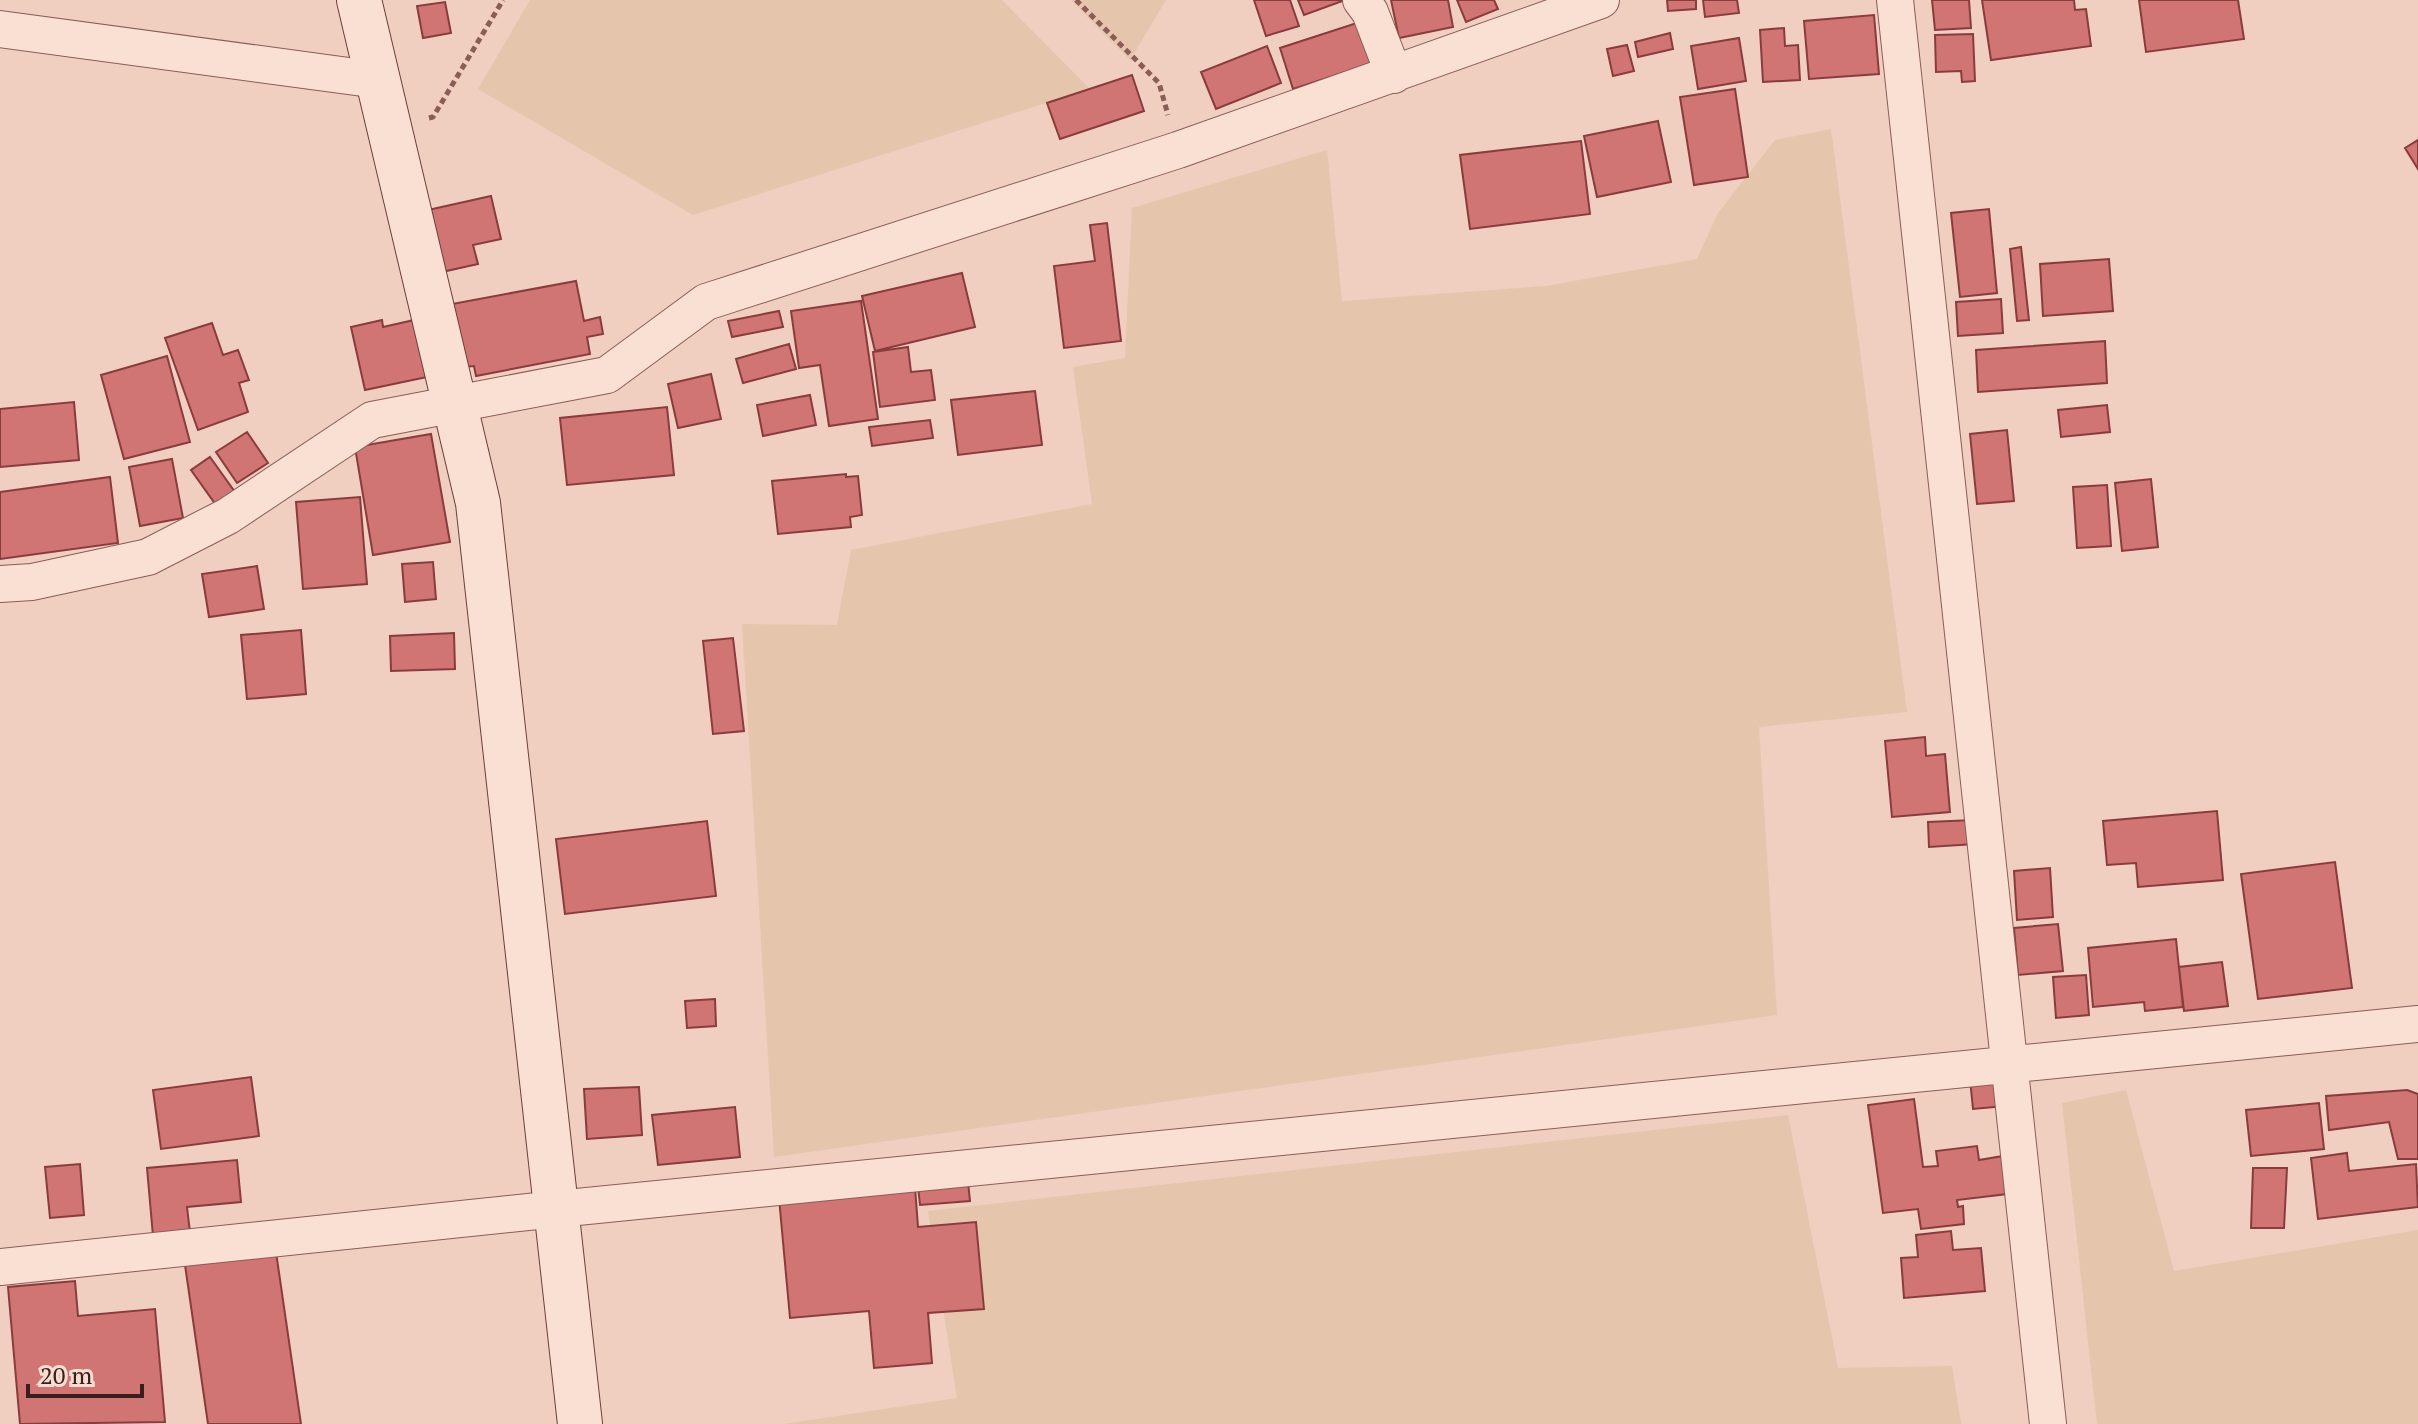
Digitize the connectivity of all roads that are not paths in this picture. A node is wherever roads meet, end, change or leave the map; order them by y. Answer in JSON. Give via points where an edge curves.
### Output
{"nodes":[{"id":1,"x":359,"y":0,"type":"edge"},
{"id":2,"x":1361,"y":0,"type":"edge"},
{"id":3,"x":1601,"y":0,"type":"edge"},
{"id":4,"x":1895,"y":0,"type":"edge"},
{"id":5,"x":0,"y":29,"type":"edge"},
{"id":6,"x":1394,"y":75,"type":"junction"},
{"id":7,"x":378,"y":80,"type":"junction"},
{"id":8,"x":454,"y":404,"type":"junction"},
{"id":9,"x":0,"y":584,"type":"edge"},
{"id":10,"x":2418,"y":1024,"type":"edge"},
{"id":11,"x":2009,"y":1067,"type":"junction"},
{"id":12,"x":557,"y":1209,"type":"junction"},
{"id":13,"x":0,"y":1267,"type":"edge"},
{"id":14,"x":580,"y":1424,"type":"edge"},
{"id":15,"x":2048,"y":1424,"type":"edge"}],
"edges":[{"from":1,"to":7,"type":"main road"},
{"from":2,"to":6,"type":"street"},
{"from":3,"to":6,"type":"street"},
{"from":4,"to":11,"type":"street"},
{"from":5,"to":7,"type":"street"},
{"from":6,"to":8,"type":"street","via":[[706,302],[607,375]]},
{"from":7,"to":8,"type":"main road"},
{"from":8,"to":9,"type":"street","via":[[372,420],[228,516],[148,557]]},
{"from":8,"to":12,"type":"main road","via":[[478,503]]},
{"from":10,"to":11,"type":"street"},
{"from":11,"to":12,"type":"street"},
{"from":11,"to":15,"type":"street"},
{"from":12,"to":13,"type":"street"},
{"from":12,"to":14,"type":"main road"}]}
